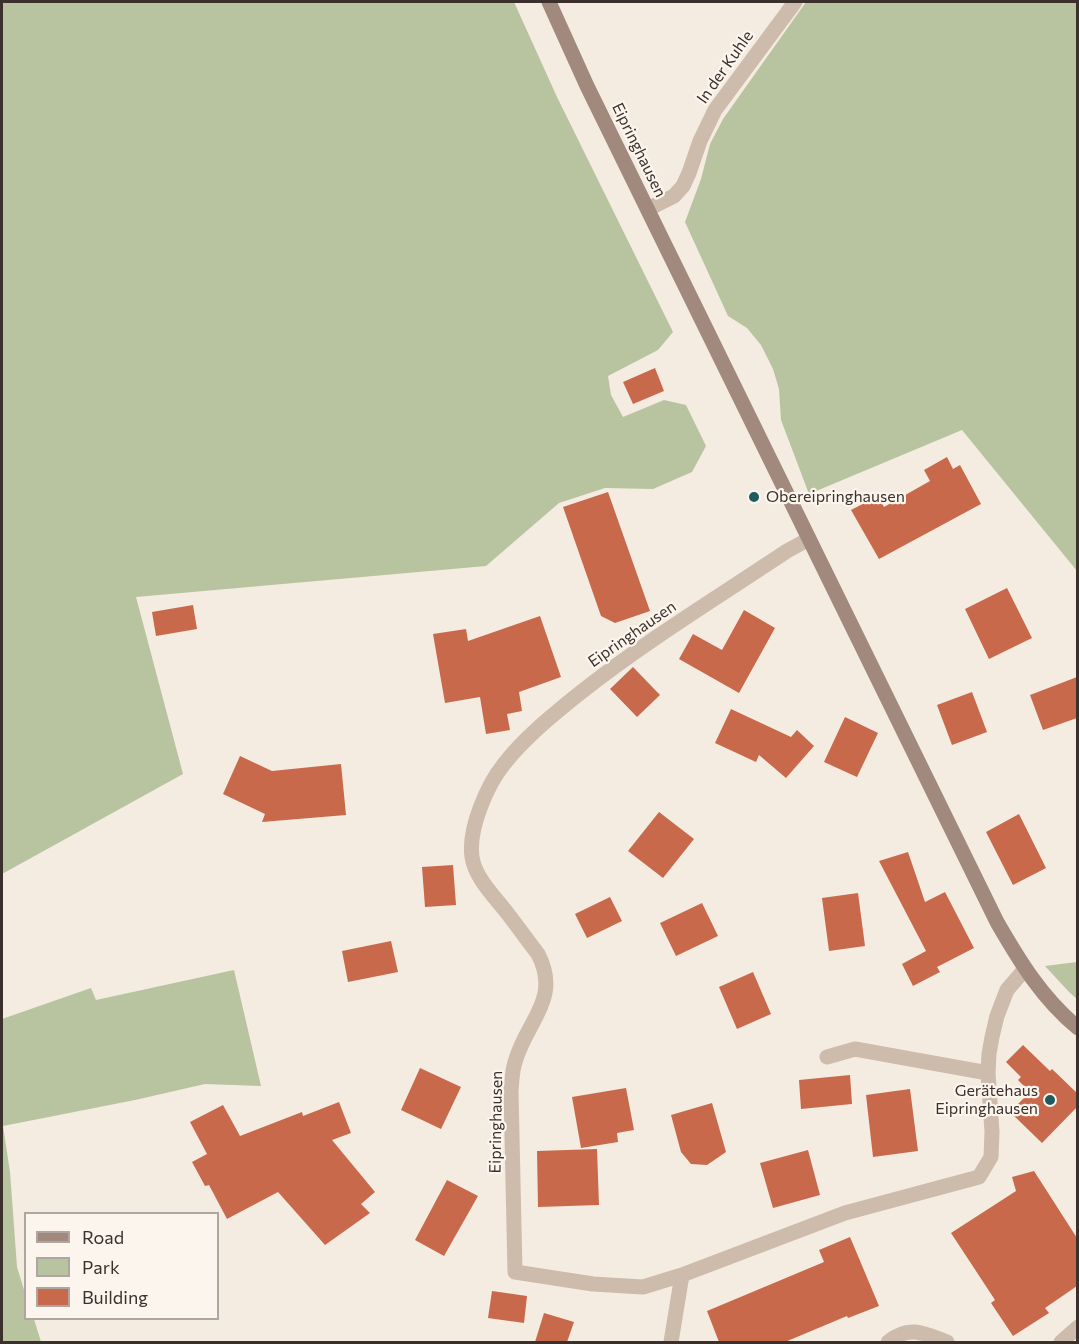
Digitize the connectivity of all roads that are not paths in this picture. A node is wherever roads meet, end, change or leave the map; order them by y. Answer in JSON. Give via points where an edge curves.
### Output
{"nodes":[{"id":1,"x":549,"y":2,"type":"edge"},
{"id":2,"x":795,"y":2,"type":"edge"},
{"id":3,"x":648,"y":209,"type":"junction"},
{"id":4,"x":810,"y":539,"type":"junction"},
{"id":5,"x":1025,"y":969,"type":"junction"},
{"id":6,"x":1077,"y":1028,"type":"edge"},
{"id":7,"x":826,"y":1057,"type":"dead end"},
{"id":8,"x":988,"y":1073,"type":"junction"},
{"id":9,"x":682,"y":1275,"type":"junction"},
{"id":10,"x":1077,"y":1327,"type":"edge"},
{"id":11,"x":671,"y":1342,"type":"edge"},
{"id":12,"x":888,"y":1342,"type":"edge"},
{"id":13,"x":947,"y":1342,"type":"edge"},
{"id":14,"x":1061,"y":1342,"type":"edge"}],
"edges":[{"from":1,"to":3,"type":"main road","name":"Eipringhausen"},
{"from":2,"to":3,"type":"street","name":"In der Kuhle","via":[[715,110],[683,186],[674,196]]},
{"from":3,"to":4,"type":"main road","name":"Eipringhausen"},
{"from":4,"to":5,"type":"main road","name":"Eipringhausen","via":[[997,922]]},
{"from":4,"to":9,"type":"street","name":"Eipringhausen","via":[[636,651],[534,732],[493,780],[472,838],[472,857],[480,878],[538,954],[546,978],[545,997],[512,1072],[515,1272],[643,1287]]},
{"from":5,"to":6,"type":"main road","name":"Eipringhausen"},
{"from":5,"to":8,"type":"street","name":"Eipringhausen","via":[[1007,990],[997,1016]]},
{"from":7,"to":8,"type":"street","via":[[855,1049]]},
{"from":8,"to":9,"type":"street","name":"Eipringhausen","via":[[991,1157],[980,1177],[845,1213]]},
{"from":9,"to":11,"type":"street"},
{"from":10,"to":14,"type":"street"},
{"from":12,"to":13,"type":"street","via":[[910,1332]]}]}
